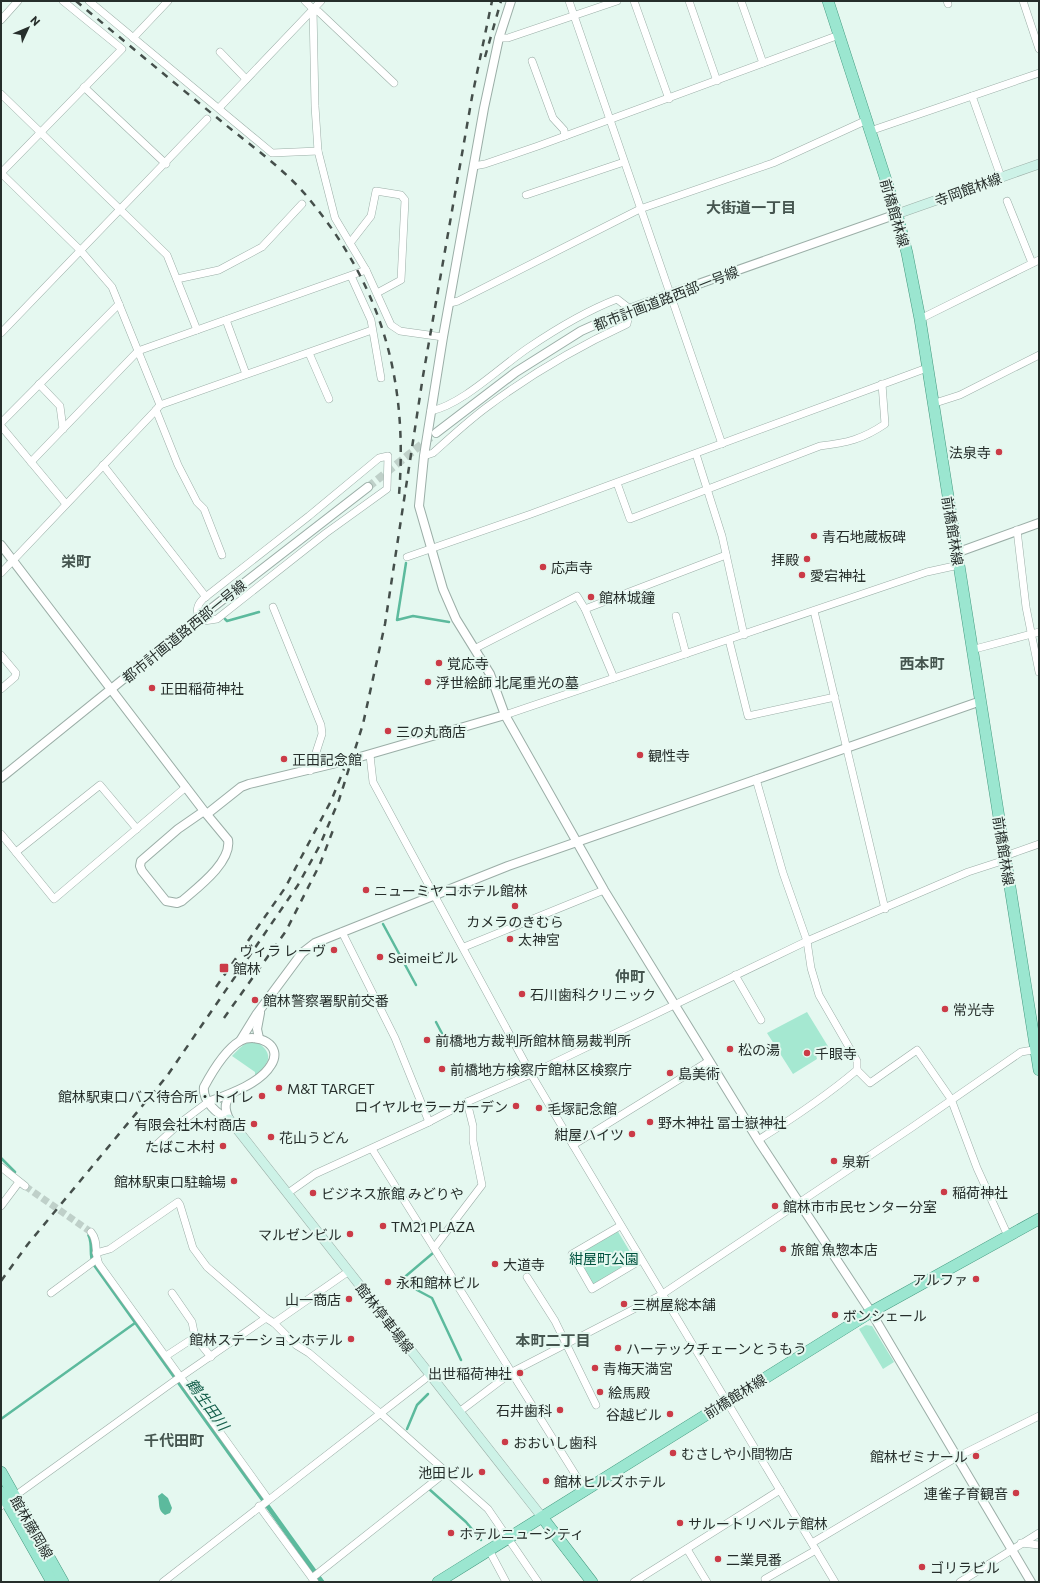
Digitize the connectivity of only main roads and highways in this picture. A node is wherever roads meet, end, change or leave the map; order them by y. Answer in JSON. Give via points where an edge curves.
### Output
{"nodes":[{"id":1,"x":828,"y":1,"type":"edge"},
{"id":2,"x":1039,"y":164,"type":"edge"},
{"id":3,"x":897,"y":214,"type":"junction"},
{"id":4,"x":1038,"y":1049,"type":"edge"},
{"id":5,"x":1039,"y":1070,"type":"edge"},
{"id":6,"x":229,"y":1119,"type":"road end"},
{"id":7,"x":1039,"y":1219,"type":"edge"},
{"id":8,"x":1,"y":1472,"type":"edge"},
{"id":9,"x":6,"y":1499,"type":"edge"},
{"id":10,"x":542,"y":1517,"type":"junction"},
{"id":11,"x":52,"y":1582,"type":"edge"},
{"id":12,"x":63,"y":1582,"type":"edge"},
{"id":13,"x":438,"y":1582,"type":"edge"},
{"id":14,"x":592,"y":1582,"type":"edge"}],
"edges":[{"from":1,"to":3,"type":"main road","name":"前橋館林線"},
{"from":2,"to":3,"type":"main road","name":"寺岡館林線"},
{"from":3,"to":4,"type":"main road","name":"前橋館林線","via":[[920,319],[971,650]]},
{"from":4,"to":5,"type":"main road","name":"前橋館林線"},
{"from":6,"to":10,"type":"main road","name":"館林停車場線"},
{"from":7,"to":10,"type":"main road","name":"前橋館林線","via":[[871,1312]]},
{"from":8,"to":9,"type":"main road","name":"館林藤岡線"},
{"from":9,"to":11,"type":"main road","name":"館林藤岡線"},
{"from":9,"to":12,"type":"main road","name":"館林藤岡線"},
{"from":10,"to":13,"type":"main road","name":"前橋館林線"},
{"from":10,"to":14,"type":"main road"}]}
